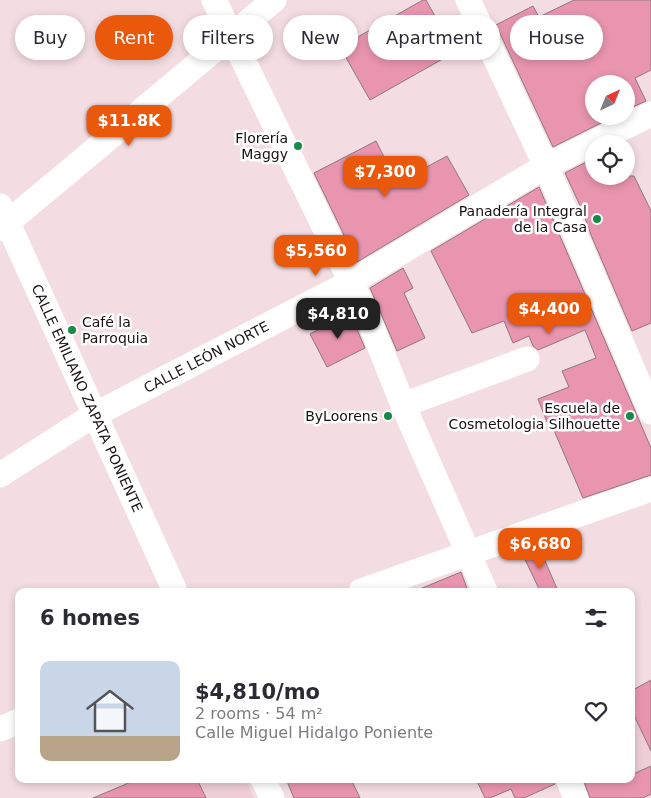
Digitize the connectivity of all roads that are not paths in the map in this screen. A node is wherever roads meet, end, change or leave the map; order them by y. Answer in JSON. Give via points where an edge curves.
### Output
{"nodes":[{"id":1,"x":214,"y":0,"type":"edge"},
{"id":2,"x":274,"y":0,"type":"edge"},
{"id":3,"x":468,"y":0,"type":"edge"},
{"id":4,"x":222,"y":15,"type":"edge"},
{"id":5,"x":256,"y":15,"type":"edge"},
{"id":6,"x":202,"y":60,"type":"edge"},
{"id":7,"x":244,"y":60,"type":"edge"},
{"id":8,"x":651,"y":114,"type":"edge"},
{"id":9,"x":546,"y":166,"type":"junction"},
{"id":10,"x":2,"y":219,"type":"edge"},
{"id":11,"x":351,"y":282,"type":"junction"},
{"id":12,"x":527,"y":359,"type":"dead end"},
{"id":13,"x":403,"y":404,"type":"junction"},
{"id":14,"x":651,"y":412,"type":"edge"},
{"id":15,"x":94,"y":414,"type":"junction"},
{"id":16,"x":0,"y":475,"type":"edge"},
{"id":17,"x":651,"y":489,"type":"edge"},
{"id":18,"x":468,"y":553,"type":"junction"},
{"id":19,"x":174,"y":588,"type":"edge"},
{"id":20,"x":377,"y":588,"type":"edge"},
{"id":21,"x":484,"y":588,"type":"edge"},
{"id":22,"x":15,"y":723,"type":"edge"},
{"id":23,"x":0,"y":729,"type":"edge"},
{"id":24,"x":265,"y":783,"type":"edge"},
{"id":25,"x":570,"y":783,"type":"edge"},
{"id":26,"x":272,"y":798,"type":"edge"},
{"id":27,"x":576,"y":798,"type":"edge"}],
"edges":[{"from":1,"to":4,"type":"street"},
{"from":2,"to":5,"type":"street"},
{"from":3,"to":9,"type":"street"},
{"from":6,"to":10,"type":"street"},
{"from":7,"to":11,"type":"street"},
{"from":8,"to":9,"type":"street","name":"CALLE LEÓN NORTE"},
{"from":9,"to":11,"type":"street","name":"CALLE LEÓN NORTE"},
{"from":9,"to":14,"type":"street"},
{"from":10,"to":15,"type":"street","name":"CALLE EMILIANO ZAPATA PONIENTE"},
{"from":11,"to":13,"type":"street"},
{"from":11,"to":15,"type":"street","name":"CALLE LEÓN NORTE"},
{"from":12,"to":13,"type":"street"},
{"from":13,"to":18,"type":"street"},
{"from":15,"to":16,"type":"street","name":"CALLE LEÓN NORTE"},
{"from":15,"to":19,"type":"street","name":"CALLE EMILIANO ZAPATA PONIENTE"},
{"from":17,"to":18,"type":"street"},
{"from":18,"to":20,"type":"street"},
{"from":18,"to":21,"type":"street"},
{"from":22,"to":23,"type":"street"},
{"from":24,"to":26,"type":"street"},
{"from":25,"to":27,"type":"street"}]}
